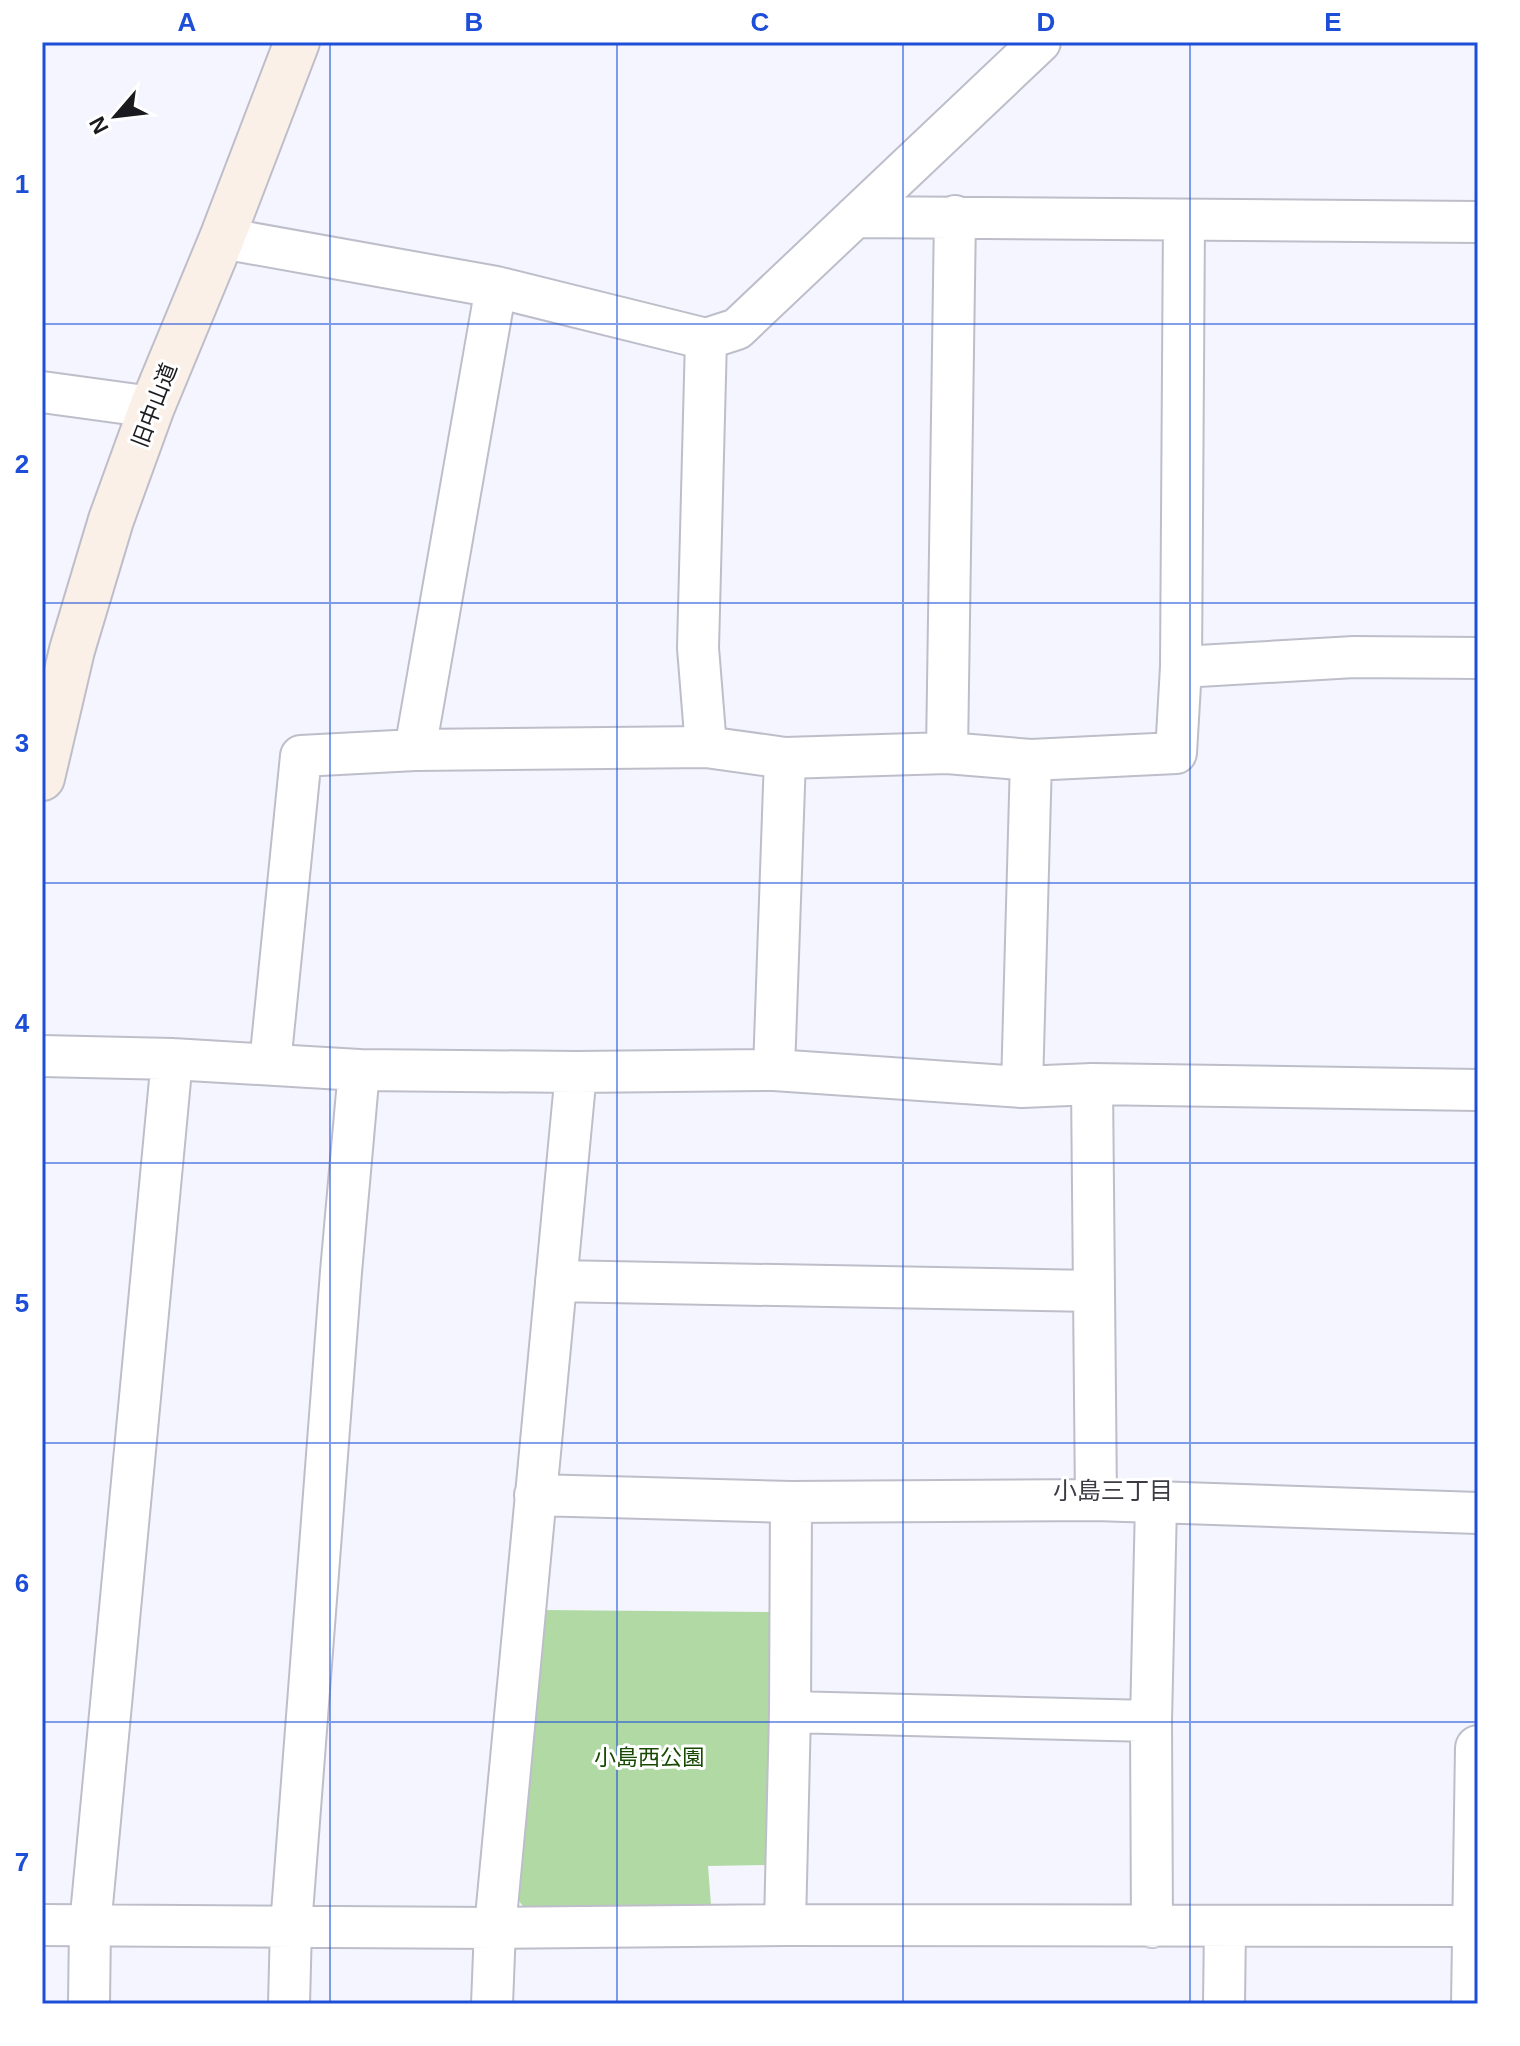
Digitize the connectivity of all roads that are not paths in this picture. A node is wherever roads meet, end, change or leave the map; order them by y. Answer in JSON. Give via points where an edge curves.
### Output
{"nodes":[{"id":1,"x":297,"y":42,"type":"edge"},
{"id":2,"x":1040,"y":42,"type":"edge"},
{"id":3,"x":955,"y":216,"type":"junction"},
{"id":4,"x":855,"y":217,"type":"junction"},
{"id":5,"x":1184,"y":220,"type":"junction"},
{"id":6,"x":1478,"y":222,"type":"edge"},
{"id":7,"x":222,"y":238,"type":"junction"},
{"id":8,"x":496,"y":287,"type":"junction"},
{"id":9,"x":706,"y":339,"type":"junction"},
{"id":10,"x":42,"y":392,"type":"edge"},
{"id":11,"x":152,"y":407,"type":"junction"},
{"id":12,"x":1478,"y":658,"type":"edge"},
{"id":13,"x":1181,"y":667,"type":"junction"},
{"id":14,"x":706,"y":747,"type":"junction"},
{"id":15,"x":415,"y":750,"type":"junction"},
{"id":16,"x":947,"y":753,"type":"junction"},
{"id":17,"x":785,"y":758,"type":"junction"},
{"id":18,"x":1031,"y":760,"type":"junction"},
{"id":19,"x":42,"y":778,"type":"edge"},
{"id":20,"x":42,"y":1056,"type":"edge"},
{"id":21,"x":172,"y":1059,"type":"junction"},
{"id":22,"x":270,"y":1064,"type":"junction"},
{"id":23,"x":359,"y":1070,"type":"junction"},
{"id":24,"x":774,"y":1070,"type":"junction"},
{"id":25,"x":576,"y":1072,"type":"junction"},
{"id":26,"x":1092,"y":1084,"type":"junction"},
{"id":27,"x":1022,"y":1087,"type":"junction"},
{"id":28,"x":1478,"y":1090,"type":"edge"},
{"id":29,"x":556,"y":1281,"type":"junction"},
{"id":30,"x":1092,"y":1291,"type":"junction"},
{"id":31,"x":535,"y":1495,"type":"junction"},
{"id":32,"x":1096,"y":1500,"type":"junction"},
{"id":33,"x":791,"y":1502,"type":"junction"},
{"id":34,"x":1156,"y":1504,"type":"junction"},
{"id":35,"x":1478,"y":1513,"type":"edge"},
{"id":36,"x":790,"y":1712,"type":"junction"},
{"id":37,"x":1151,"y":1721,"type":"junction"},
{"id":38,"x":1478,"y":1748,"type":"edge"},
{"id":39,"x":42,"y":1925,"type":"edge"},
{"id":40,"x":785,"y":1925,"type":"junction"},
{"id":41,"x":90,"y":1926,"type":"junction"},
{"id":42,"x":291,"y":1926,"type":"junction"},
{"id":43,"x":1225,"y":1926,"type":"junction"},
{"id":44,"x":1477,"y":1926,"type":"edge"},
{"id":45,"x":1152,"y":1927,"type":"junction"},
{"id":46,"x":495,"y":1928,"type":"junction"},
{"id":47,"x":89,"y":2004,"type":"edge"},
{"id":48,"x":289,"y":2004,"type":"edge"},
{"id":49,"x":492,"y":2004,"type":"edge"},
{"id":50,"x":1224,"y":2004,"type":"edge"},
{"id":51,"x":1474,"y":2004,"type":"edge"}],
"edges":[{"from":1,"to":7,"type":"main road","name":"旧中山道"},
{"from":2,"to":4,"type":"street"},
{"from":3,"to":4,"type":"street"},
{"from":3,"to":5,"type":"street"},
{"from":3,"to":16,"type":"street"},
{"from":4,"to":9,"type":"street","via":[[737,329]]},
{"from":5,"to":6,"type":"street"},
{"from":5,"to":13,"type":"street"},
{"from":7,"to":8,"type":"street"},
{"from":7,"to":11,"type":"main road","name":"旧中山道"},
{"from":8,"to":9,"type":"street"},
{"from":8,"to":15,"type":"street"},
{"from":9,"to":14,"type":"street","via":[[698,648]]},
{"from":10,"to":11,"type":"street"},
{"from":11,"to":19,"type":"main road","name":"旧中山道","via":[[76,636]]},
{"from":12,"to":13,"type":"street","via":[[1354,657]]},
{"from":13,"to":18,"type":"street","via":[[1176,753]]},
{"from":14,"to":15,"type":"street"},
{"from":14,"to":17,"type":"street"},
{"from":15,"to":22,"type":"street","via":[[301,756]]},
{"from":16,"to":17,"type":"street"},
{"from":16,"to":18,"type":"street"},
{"from":17,"to":24,"type":"street"},
{"from":18,"to":27,"type":"street"},
{"from":20,"to":21,"type":"street"},
{"from":21,"to":22,"type":"street"},
{"from":21,"to":41,"type":"street"},
{"from":22,"to":23,"type":"street"},
{"from":23,"to":25,"type":"street"},
{"from":23,"to":42,"type":"street"},
{"from":24,"to":25,"type":"street"},
{"from":24,"to":27,"type":"street"},
{"from":25,"to":29,"type":"street"},
{"from":26,"to":27,"type":"street"},
{"from":26,"to":28,"type":"street"},
{"from":26,"to":30,"type":"street"},
{"from":29,"to":30,"type":"street"},
{"from":29,"to":31,"type":"street"},
{"from":30,"to":32,"type":"street"},
{"from":31,"to":33,"type":"street"},
{"from":31,"to":46,"type":"street"},
{"from":32,"to":33,"type":"street"},
{"from":32,"to":34,"type":"street"},
{"from":33,"to":36,"type":"street"},
{"from":34,"to":35,"type":"street"},
{"from":34,"to":37,"type":"street"},
{"from":36,"to":37,"type":"street"},
{"from":36,"to":40,"type":"street"},
{"from":37,"to":45,"type":"street"},
{"from":38,"to":44,"type":"street"},
{"from":39,"to":41,"type":"street"},
{"from":40,"to":45,"type":"street"},
{"from":40,"to":46,"type":"street"},
{"from":41,"to":42,"type":"street"},
{"from":41,"to":47,"type":"street"},
{"from":42,"to":46,"type":"street"},
{"from":42,"to":48,"type":"street"},
{"from":43,"to":44,"type":"street"},
{"from":43,"to":45,"type":"street"},
{"from":43,"to":50,"type":"street"},
{"from":44,"to":51,"type":"street"},
{"from":46,"to":49,"type":"street"}]}
